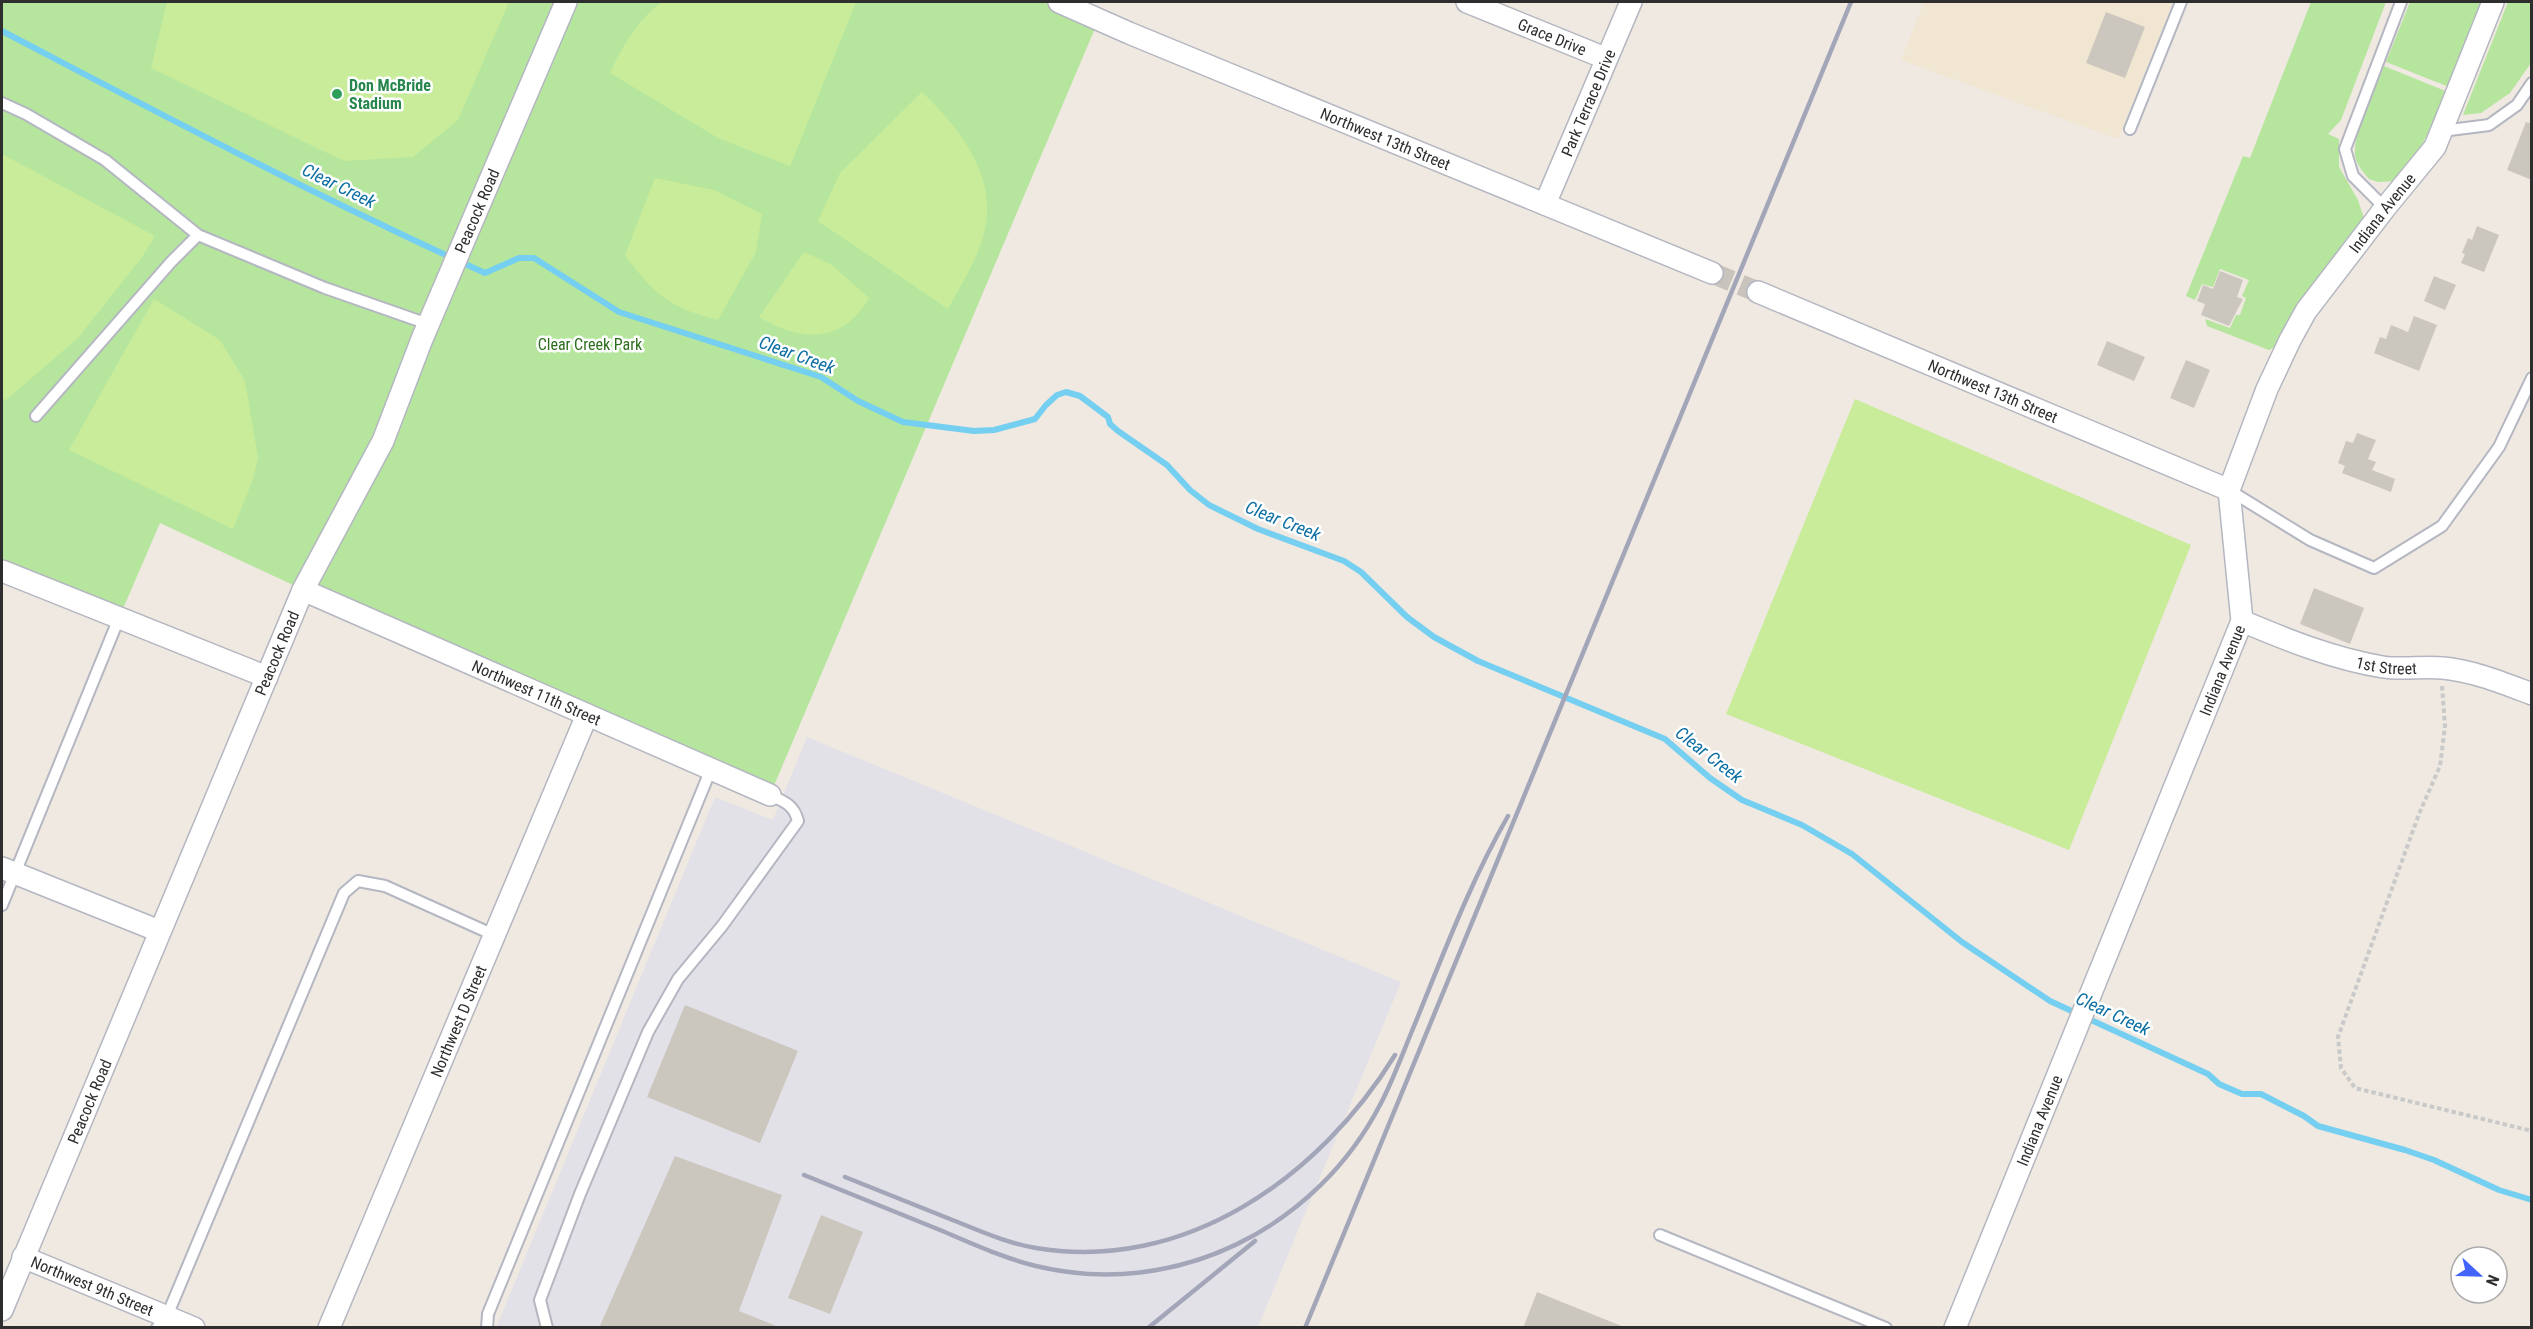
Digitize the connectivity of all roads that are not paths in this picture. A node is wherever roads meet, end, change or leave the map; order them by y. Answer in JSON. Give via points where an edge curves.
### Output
{"nodes":[{"id":1,"x":566,"y":2,"type":"edge"},
{"id":2,"x":1059,"y":2,"type":"edge"},
{"id":3,"x":1467,"y":2,"type":"edge"},
{"id":4,"x":1630,"y":2,"type":"edge"},
{"id":5,"x":2181,"y":2,"type":"edge"},
{"id":6,"x":2400,"y":2,"type":"edge"},
{"id":7,"x":2493,"y":2,"type":"edge"},
{"id":8,"x":1605,"y":58,"type":"junction"},
{"id":9,"x":2532,"y":83,"type":"edge"},
{"id":10,"x":2,"y":103,"type":"edge"},
{"id":11,"x":2130,"y":129,"type":"dead end"},
{"id":12,"x":2442,"y":131,"type":"junction"},
{"id":13,"x":1545,"y":204,"type":"junction"},
{"id":14,"x":2385,"y":208,"type":"junction"},
{"id":15,"x":198,"y":235,"type":"junction"},
{"id":16,"x":1712,"y":273,"type":"tunnel mouth"},
{"id":17,"x":1758,"y":292,"type":"tunnel mouth"},
{"id":18,"x":431,"y":318,"type":"junction"},
{"id":19,"x":2532,"y":378,"type":"edge"},
{"id":20,"x":36,"y":416,"type":"dead end"},
{"id":21,"x":2229,"y":490,"type":"junction"},
{"id":22,"x":2,"y":571,"type":"edge"},
{"id":23,"x":303,"y":590,"type":"junction"},
{"id":24,"x":119,"y":618,"type":"junction"},
{"id":25,"x":2242,"y":621,"type":"junction"},
{"id":26,"x":267,"y":677,"type":"junction"},
{"id":27,"x":2532,"y":694,"type":"edge"},
{"id":28,"x":587,"y":715,"type":"junction"},
{"id":29,"x":711,"y":769,"type":"junction"},
{"id":30,"x":770,"y":795,"type":"joint"},
{"id":31,"x":8,"y":871,"type":"edge"},
{"id":32,"x":2,"y":905,"type":"edge"},
{"id":33,"x":159,"y":931,"type":"junction"},
{"id":34,"x":494,"y":935,"type":"junction"},
{"id":35,"x":1660,"y":1235,"type":"dead end"},
{"id":36,"x":23,"y":1257,"type":"junction"},
{"id":37,"x":2,"y":1310,"type":"edge"},
{"id":38,"x":162,"y":1322,"type":"edge"},
{"id":39,"x":194,"y":1328,"type":"edge"},
{"id":40,"x":329,"y":1328,"type":"edge"},
{"id":41,"x":487,"y":1328,"type":"edge"},
{"id":42,"x":547,"y":1328,"type":"edge"},
{"id":43,"x":1886,"y":1328,"type":"edge"},
{"id":44,"x":1955,"y":1328,"type":"edge"}],
"edges":[{"from":1,"to":18,"type":"street","name":"Peacock Road"},
{"from":2,"to":13,"type":"street","name":"Northwest 13th Street"},
{"from":3,"to":8,"type":"street","name":"Grace Drive"},
{"from":4,"to":8,"type":"street","name":"Park Terrace Drive"},
{"from":5,"to":11,"type":"lane"},
{"from":6,"to":14,"type":"lane","via":[[2345,149],[2353,176]]},
{"from":7,"to":12,"type":"street","name":"Indiana Avenue"},
{"from":8,"to":13,"type":"street","name":"Park Terrace Drive"},
{"from":9,"to":12,"type":"lane","via":[[2517,105],[2489,125]]},
{"from":10,"to":15,"type":"lane","via":[[105,160]]},
{"from":12,"to":14,"type":"street","name":"Indiana Avenue","via":[[2435,147]]},
{"from":13,"to":16,"type":"street","name":"Northwest 13th Street"},
{"from":14,"to":21,"type":"street","name":"Indiana Avenue","via":[[2306,311],[2267,389]]},
{"from":15,"to":18,"type":"lane","via":[[325,288]]},
{"from":15,"to":20,"type":"lane"},
{"from":17,"to":21,"type":"street","name":"Northwest 13th Street"},
{"from":18,"to":23,"type":"street","name":"Peacock Road","via":[[383,441]]},
{"from":19,"to":21,"type":"lane","via":[[2499,447],[2442,526],[2374,568],[2310,540]]},
{"from":21,"to":25,"type":"street","name":"Indiana Avenue"},
{"from":22,"to":24,"type":"street"},
{"from":23,"to":26,"type":"street","name":"Peacock Road"},
{"from":23,"to":28,"type":"street","name":"Northwest 11th Street"},
{"from":24,"to":26,"type":"street"},
{"from":24,"to":31,"type":"lane"},
{"from":25,"to":27,"type":"street","name":"1st Street","via":[[2348,660],[2384,667],[2442,668],[2488,677]]},
{"from":25,"to":44,"type":"street","name":"Indiana Avenue"},
{"from":26,"to":33,"type":"street","name":"Peacock Road"},
{"from":28,"to":29,"type":"street","name":"Northwest 11th Street"},
{"from":28,"to":34,"type":"street","name":"Northwest D Street"},
{"from":29,"to":30,"type":"street","name":"Northwest 11th Street"},
{"from":29,"to":41,"type":"lane","via":[[488,1314]]},
{"from":30,"to":42,"type":"lane","via":[[788,803],[798,821],[678,979],[648,1032],[540,1300]]},
{"from":31,"to":32,"type":"lane"},
{"from":31,"to":33,"type":"street"},
{"from":33,"to":36,"type":"street","name":"Peacock Road"},
{"from":34,"to":38,"type":"lane","via":[[385,886],[358,881],[344,893]]},
{"from":34,"to":40,"type":"street","name":"Northwest D Street"},
{"from":35,"to":43,"type":"lane"},
{"from":36,"to":37,"type":"street","name":"Peacock Road"},
{"from":36,"to":38,"type":"street","name":"Northwest 9th Street"},
{"from":38,"to":39,"type":"street","name":"Northwest 9th Street"}]}
